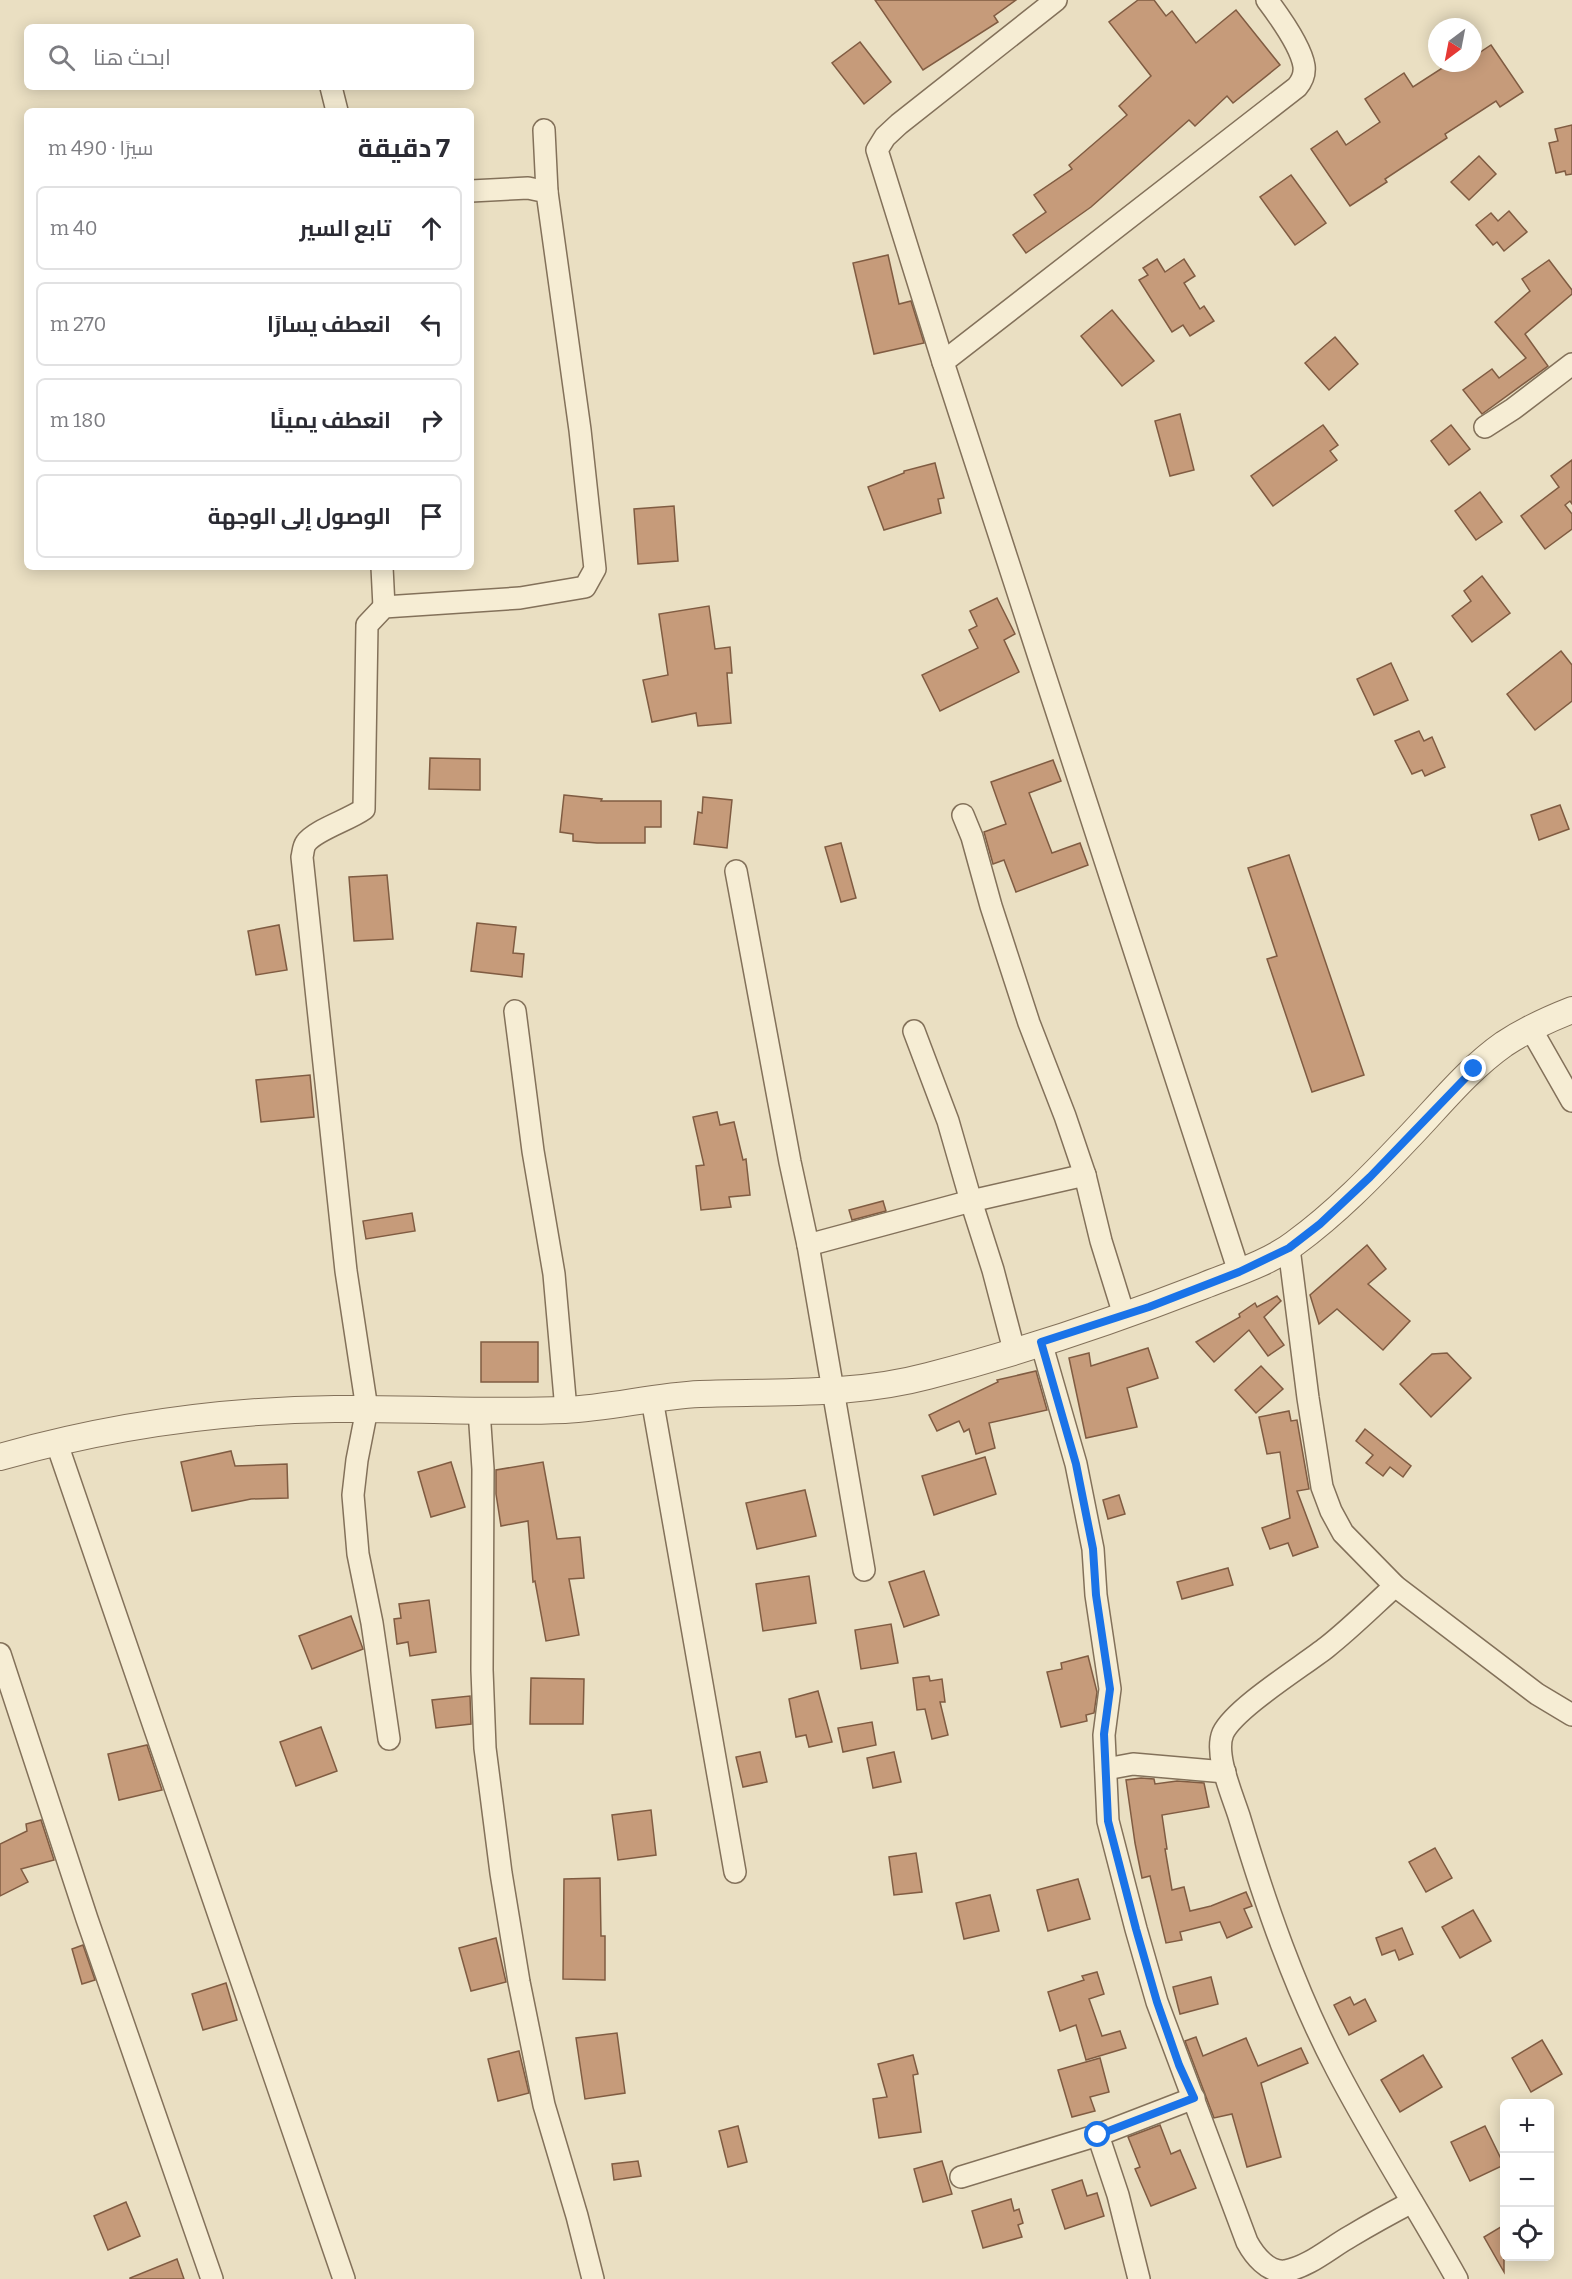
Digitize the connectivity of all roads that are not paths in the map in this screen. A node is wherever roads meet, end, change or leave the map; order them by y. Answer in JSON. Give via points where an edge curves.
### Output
{"nodes":[{"id":1,"x":1056,"y":0,"type":"edge"},
{"id":2,"x":1268,"y":0,"type":"edge"},
{"id":3,"x":332,"y":90,"type":"edge"},
{"id":4,"x":336,"y":108,"type":"edge"},
{"id":5,"x":544,"y":130,"type":"dead end"},
{"id":6,"x":474,"y":191,"type":"edge"},
{"id":7,"x":547,"y":192,"type":"junction"},
{"id":8,"x":943,"y":362,"type":"junction"},
{"id":9,"x":1572,"y":364,"type":"edge"},
{"id":10,"x":1485,"y":427,"type":"dead end"},
{"id":11,"x":382,"y":570,"type":"edge"},
{"id":12,"x":384,"y":607,"type":"junction"},
{"id":13,"x":963,"y":815,"type":"dead end"},
{"id":14,"x":736,"y":871,"type":"dead end"},
{"id":15,"x":1572,"y":1010,"type":"edge"},
{"id":16,"x":515,"y":1011,"type":"dead end"},
{"id":17,"x":1531,"y":1029,"type":"junction"},
{"id":18,"x":914,"y":1031,"type":"dead end"},
{"id":19,"x":1572,"y":1101,"type":"edge"},
{"id":20,"x":1085,"y":1175,"type":"junction"},
{"id":21,"x":971,"y":1201,"type":"junction"},
{"id":22,"x":808,"y":1245,"type":"junction"},
{"id":23,"x":1289,"y":1248,"type":"junction"},
{"id":24,"x":1239,"y":1272,"type":"junction"},
{"id":25,"x":1124,"y":1315,"type":"junction"},
{"id":26,"x":1041,"y":1342,"type":"junction"},
{"id":27,"x":1014,"y":1350,"type":"junction"},
{"id":28,"x":835,"y":1392,"type":"junction"},
{"id":29,"x":652,"y":1399,"type":"junction"},
{"id":30,"x":367,"y":1409,"type":"junction"},
{"id":31,"x":479,"y":1410,"type":"junction"},
{"id":32,"x":566,"y":1410,"type":"junction"},
{"id":33,"x":56,"y":1441,"type":"junction"},
{"id":34,"x":0,"y":1457,"type":"edge"},
{"id":35,"x":864,"y":1570,"type":"dead end"},
{"id":36,"x":1395,"y":1586,"type":"junction"},
{"id":37,"x":0,"y":1654,"type":"edge"},
{"id":38,"x":1572,"y":1715,"type":"edge"},
{"id":39,"x":389,"y":1739,"type":"dead end"},
{"id":40,"x":1106,"y":1769,"type":"junction"},
{"id":41,"x":1225,"y":1772,"type":"junction"},
{"id":42,"x":735,"y":1872,"type":"dead end"},
{"id":43,"x":1194,"y":2098,"type":"junction"},
{"id":44,"x":1098,"y":2135,"type":"junction"},
{"id":45,"x":960,"y":2177,"type":"dead end"},
{"id":46,"x":1412,"y":2202,"type":"junction"},
{"id":47,"x":212,"y":2279,"type":"edge"},
{"id":48,"x":344,"y":2279,"type":"edge"},
{"id":49,"x":592,"y":2279,"type":"edge"},
{"id":50,"x":1139,"y":2279,"type":"edge"},
{"id":51,"x":1457,"y":2279,"type":"edge"}],
"edges":[{"from":1,"to":8,"type":"street","via":[[899,124],[877,150]]},
{"from":2,"to":8,"type":"street","via":[[1288,29],[1304,65],[1303,79],[1297,87]]},
{"from":3,"to":4,"type":"street"},
{"from":5,"to":7,"type":"street"},
{"from":6,"to":7,"type":"street","via":[[528,188]]},
{"from":7,"to":12,"type":"street","via":[[580,430],[594,569],[585,587],[520,598]]},
{"from":8,"to":24,"type":"street"},
{"from":9,"to":10,"type":"street"},
{"from":11,"to":12,"type":"street"},
{"from":12,"to":30,"type":"street","via":[[367,625],[364,809],[321,831],[305,844],[302,858],[346,1271]]},
{"from":13,"to":20,"type":"street","via":[[1029,1023]]},
{"from":14,"to":22,"type":"street"},
{"from":15,"to":17,"type":"street"},
{"from":16,"to":32,"type":"street","via":[[532,1150],[554,1274]]},
{"from":17,"to":19,"type":"street"},
{"from":17,"to":23,"type":"street","via":[[1504,1044],[1474,1069],[1370,1177]]},
{"from":18,"to":21,"type":"street","via":[[948,1121]]},
{"from":20,"to":21,"type":"street"},
{"from":20,"to":25,"type":"street"},
{"from":21,"to":22,"type":"street"},
{"from":21,"to":27,"type":"street"},
{"from":22,"to":28,"type":"street"},
{"from":23,"to":24,"type":"street"},
{"from":23,"to":36,"type":"street","via":[[1322,1487],[1330,1511],[1344,1533]]},
{"from":24,"to":25,"type":"street"},
{"from":25,"to":26,"type":"street"},
{"from":26,"to":27,"type":"street"},
{"from":26,"to":40,"type":"street","via":[[1076,1464],[1093,1549],[1110,1689],[1104,1734]]},
{"from":27,"to":28,"type":"street","via":[[926,1377]]},
{"from":28,"to":29,"type":"street","via":[[694,1394]]},
{"from":28,"to":35,"type":"street"},
{"from":29,"to":32,"type":"street"},
{"from":29,"to":42,"type":"street"},
{"from":30,"to":31,"type":"street"},
{"from":30,"to":33,"type":"street","via":[[189,1418]]},
{"from":30,"to":39,"type":"street","via":[[353,1495],[358,1554]]},
{"from":31,"to":32,"type":"street"},
{"from":31,"to":49,"type":"street","via":[[485,1748],[501,1874],[544,2105]]},
{"from":33,"to":34,"type":"street"},
{"from":33,"to":48,"type":"street"},
{"from":36,"to":38,"type":"street","via":[[1537,1694]]},
{"from":36,"to":41,"type":"street","via":[[1327,1647],[1234,1719],[1219,1743]]},
{"from":37,"to":47,"type":"street"},
{"from":40,"to":41,"type":"street","via":[[1133,1764]]},
{"from":40,"to":43,"type":"street","via":[[1108,1821],[1136,1929],[1157,2002]]},
{"from":41,"to":46,"type":"street","via":[[1260,1887],[1305,2004],[1347,2089]]},
{"from":43,"to":44,"type":"street"},
{"from":43,"to":46,"type":"street","via":[[1247,2242],[1270,2268],[1285,2271],[1306,2263]]},
{"from":44,"to":45,"type":"street"},
{"from":44,"to":50,"type":"street"},
{"from":46,"to":51,"type":"street"}]}
